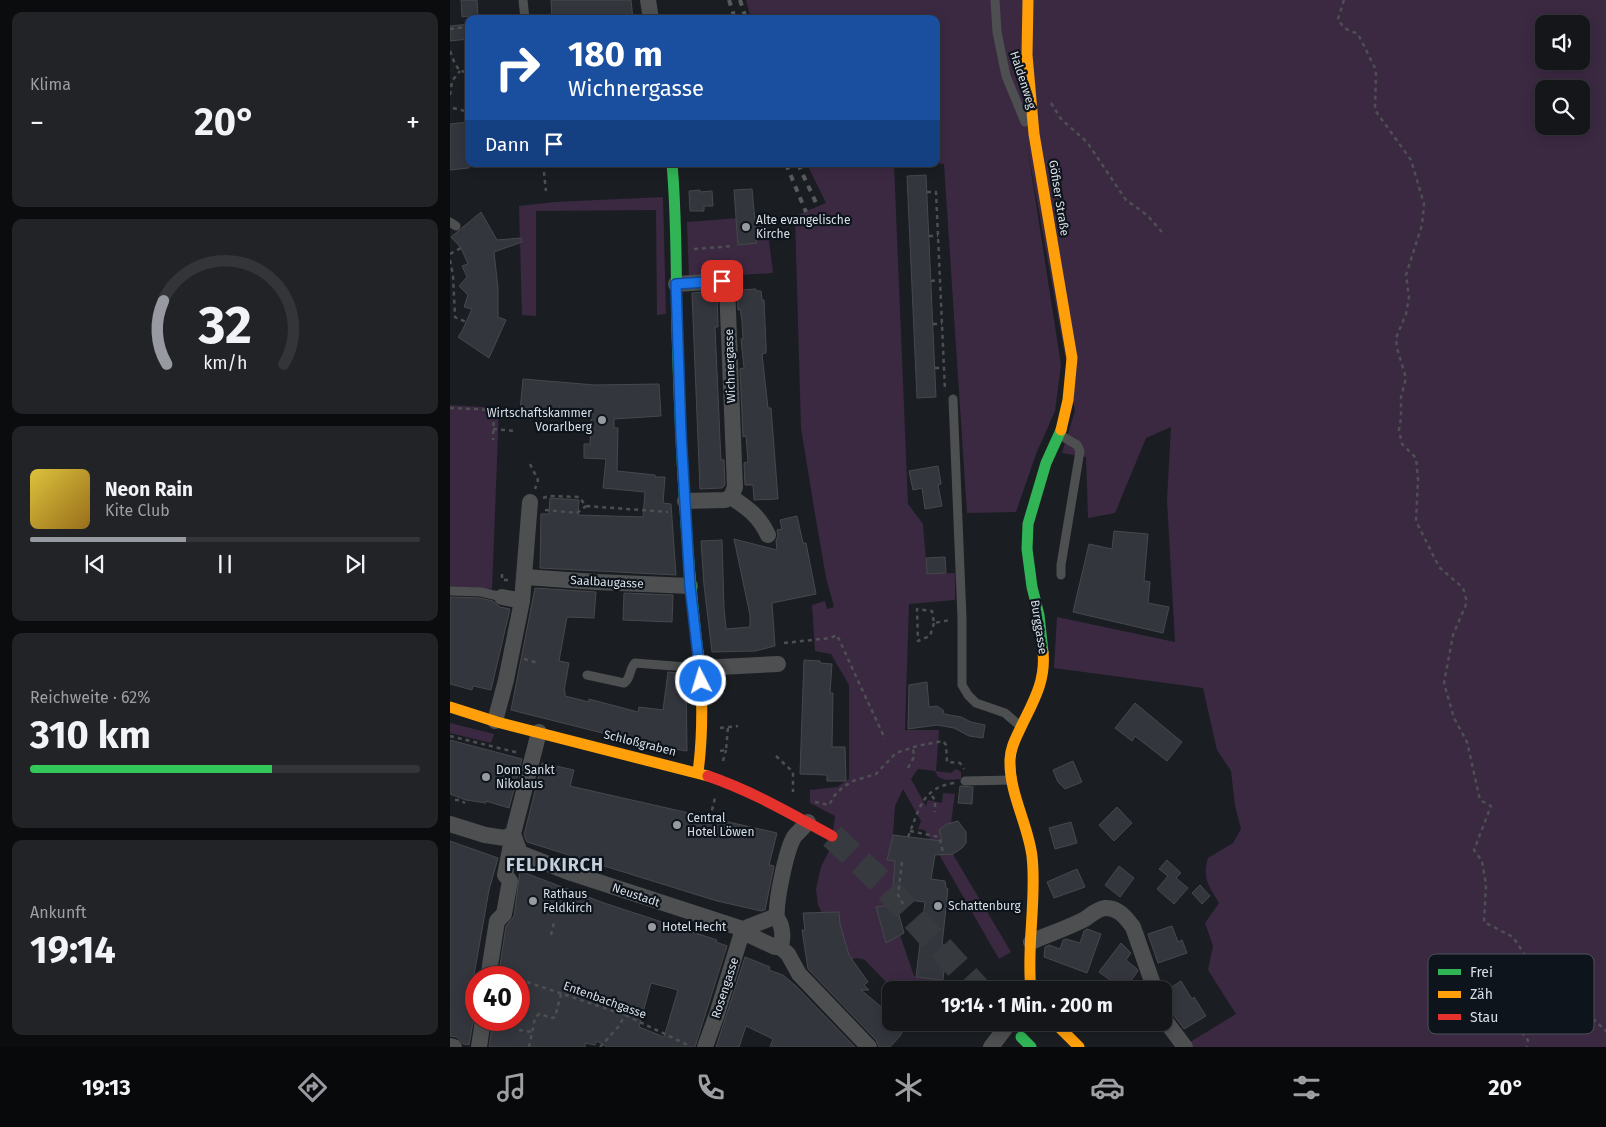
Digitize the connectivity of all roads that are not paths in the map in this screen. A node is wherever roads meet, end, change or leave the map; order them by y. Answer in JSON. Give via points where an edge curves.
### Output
{"nodes":[{"id":1,"x":523,"y":0,"type":"edge"},
{"id":2,"x":648,"y":0,"type":"edge"},
{"id":3,"x":995,"y":0,"type":"edge"},
{"id":4,"x":1028,"y":0,"type":"edge"},
{"id":5,"x":525,"y":15,"type":"edge"},
{"id":6,"x":650,"y":15,"type":"edge"},
{"id":7,"x":1034,"y":134,"type":"junction"},
{"id":8,"x":672,"y":167,"type":"edge"},
{"id":9,"x":676,"y":284,"type":"junction"},
{"id":10,"x":953,"y":399,"type":"road end"},
{"id":11,"x":1068,"y":400,"type":"joint"},
{"id":12,"x":1060,"y":434,"type":"junction"},
{"id":13,"x":731,"y":497,"type":"junction"},
{"id":14,"x":530,"y":502,"type":"road end"},
{"id":15,"x":686,"y":507,"type":"junction"},
{"id":16,"x":768,"y":536,"type":"dead end"},
{"id":17,"x":1061,"y":575,"type":"dead end"},
{"id":18,"x":525,"y":577,"type":"junction"},
{"id":19,"x":690,"y":586,"type":"junction"},
{"id":20,"x":450,"y":591,"type":"edge"},
{"id":21,"x":502,"y":597,"type":"joint"},
{"id":22,"x":522,"y":601,"type":"junction"},
{"id":23,"x":778,"y":664,"type":"dead end"},
{"id":24,"x":700,"y":668,"type":"junction"},
{"id":25,"x":587,"y":675,"type":"dead end"},
{"id":26,"x":453,"y":709,"type":"edge"},
{"id":27,"x":495,"y":721,"type":"junction"},
{"id":28,"x":1020,"y":726,"type":"junction"},
{"id":29,"x":539,"y":732,"type":"junction"},
{"id":30,"x":698,"y":772,"type":"junction"},
{"id":31,"x":1012,"y":780,"type":"junction"},
{"id":32,"x":965,"y":781,"type":"road end"},
{"id":33,"x":808,"y":822,"type":"junction"},
{"id":34,"x":450,"y":824,"type":"edge"},
{"id":35,"x":513,"y":834,"type":"junction"},
{"id":36,"x":832,"y":836,"type":"tunnel mouth"},
{"id":37,"x":777,"y":919,"type":"junction"},
{"id":38,"x":744,"y":929,"type":"junction"},
{"id":39,"x":1031,"y":942,"type":"junction"},
{"id":40,"x":780,"y":947,"type":"junction"},
{"id":41,"x":490,"y":966,"type":"edge"},
{"id":42,"x":1030,"y":981,"type":"edge"},
{"id":43,"x":1152,"y":981,"type":"edge"},
{"id":44,"x":1172,"y":1030,"type":"edge"},
{"id":45,"x":481,"y":1031,"type":"edge"},
{"id":46,"x":1003,"y":1031,"type":"edge"},
{"id":47,"x":1063,"y":1031,"type":"edge"},
{"id":48,"x":1021,"y":1037,"type":"dead end"},
{"id":49,"x":479,"y":1047,"type":"edge"},
{"id":50,"x":705,"y":1047,"type":"edge"},
{"id":51,"x":869,"y":1047,"type":"edge"},
{"id":52,"x":991,"y":1047,"type":"edge"},
{"id":53,"x":1031,"y":1047,"type":"edge"},
{"id":54,"x":1079,"y":1047,"type":"edge"},
{"id":55,"x":1185,"y":1047,"type":"edge"}],
"edges":[{"from":1,"to":5,"type":"lane"},
{"from":2,"to":6,"type":"street"},
{"from":3,"to":7,"type":"lane","name":"Haldenweg","via":[[997,32],[1006,76],[1023,120]]},
{"from":4,"to":7,"type":"main road","name":"Göfiser Straße","via":[[1027,55]]},
{"from":7,"to":11,"type":"main road","name":"Göfiser Straße","via":[[1072,358]]},
{"from":8,"to":9,"type":"main road"},
{"from":9,"to":13,"type":"street","name":"Wichnergasse","via":[[722,281],[727,286],[735,487]]},
{"from":9,"to":15,"type":"main road"},
{"from":10,"to":28,"type":"lane","via":[[962,685],[976,703],[1005,713]]},
{"from":11,"to":12,"type":"main road","name":"Burggasse"},
{"from":12,"to":17,"type":"lane","via":[[1077,445],[1080,451]]},
{"from":12,"to":28,"type":"main road","name":"Burggasse","via":[[1046,463],[1028,524],[1032,587],[1044,660],[1041,685]]},
{"from":13,"to":15,"type":"street"},
{"from":13,"to":16,"type":"street","via":[[762,521]]},
{"from":14,"to":18,"type":"street"},
{"from":15,"to":19,"type":"main road"},
{"from":18,"to":19,"type":"street","name":"Saalbaugasse"},
{"from":18,"to":22,"type":"street"},
{"from":19,"to":24,"type":"main road"},
{"from":20,"to":21,"type":"lane","via":[[481,592]]},
{"from":21,"to":22,"type":"street"},
{"from":22,"to":27,"type":"street"},
{"from":23,"to":24,"type":"street"},
{"from":24,"to":25,"type":"lane","via":[[635,663],[624,683]]},
{"from":24,"to":30,"type":"main road","via":[[701,751]]},
{"from":26,"to":27,"type":"main road","name":"Schloßgraben"},
{"from":27,"to":29,"type":"main road","name":"Schloßgraben"},
{"from":28,"to":31,"type":"main road","name":"Burggasse","via":[[1012,746]]},
{"from":29,"to":30,"type":"main road","name":"Schloßgraben"},
{"from":29,"to":35,"type":"street"},
{"from":30,"to":33,"type":"main road","name":"Schloßgraben","via":[[737,786]]},
{"from":31,"to":32,"type":"lane"},
{"from":31,"to":39,"type":"main road","name":"Burggasse","via":[[1032,855],[1034,904]]},
{"from":33,"to":36,"type":"main road","name":"Schloßgraben"},
{"from":33,"to":37,"type":"street","via":[[794,838],[788,856],[778,894]]},
{"from":34,"to":35,"type":"street","via":[[485,835],[505,838]]},
{"from":35,"to":38,"type":"street","name":"Neustadt","via":[[520,853],[580,876]]},
{"from":35,"to":41,"type":"street","via":[[505,876],[510,881],[504,914],[497,921]]},
{"from":37,"to":38,"type":"street","via":[[774,917]]},
{"from":37,"to":40,"type":"street","via":[[780,921]]},
{"from":38,"to":40,"type":"street","name":"Neustadt","via":[[747,934]]},
{"from":38,"to":50,"type":"street","name":"Rosengasse"},
{"from":39,"to":42,"type":"main road","name":"Burggasse"},
{"from":39,"to":43,"type":"street","via":[[1094,912],[1105,908],[1116,910],[1133,927]]},
{"from":40,"to":51,"type":"street","via":[[788,954],[799,974]]},
{"from":44,"to":55,"type":"street"},
{"from":45,"to":49,"type":"street"},
{"from":46,"to":52,"type":"street"},
{"from":47,"to":54,"type":"main road"},
{"from":48,"to":53,"type":"main road"}]}
